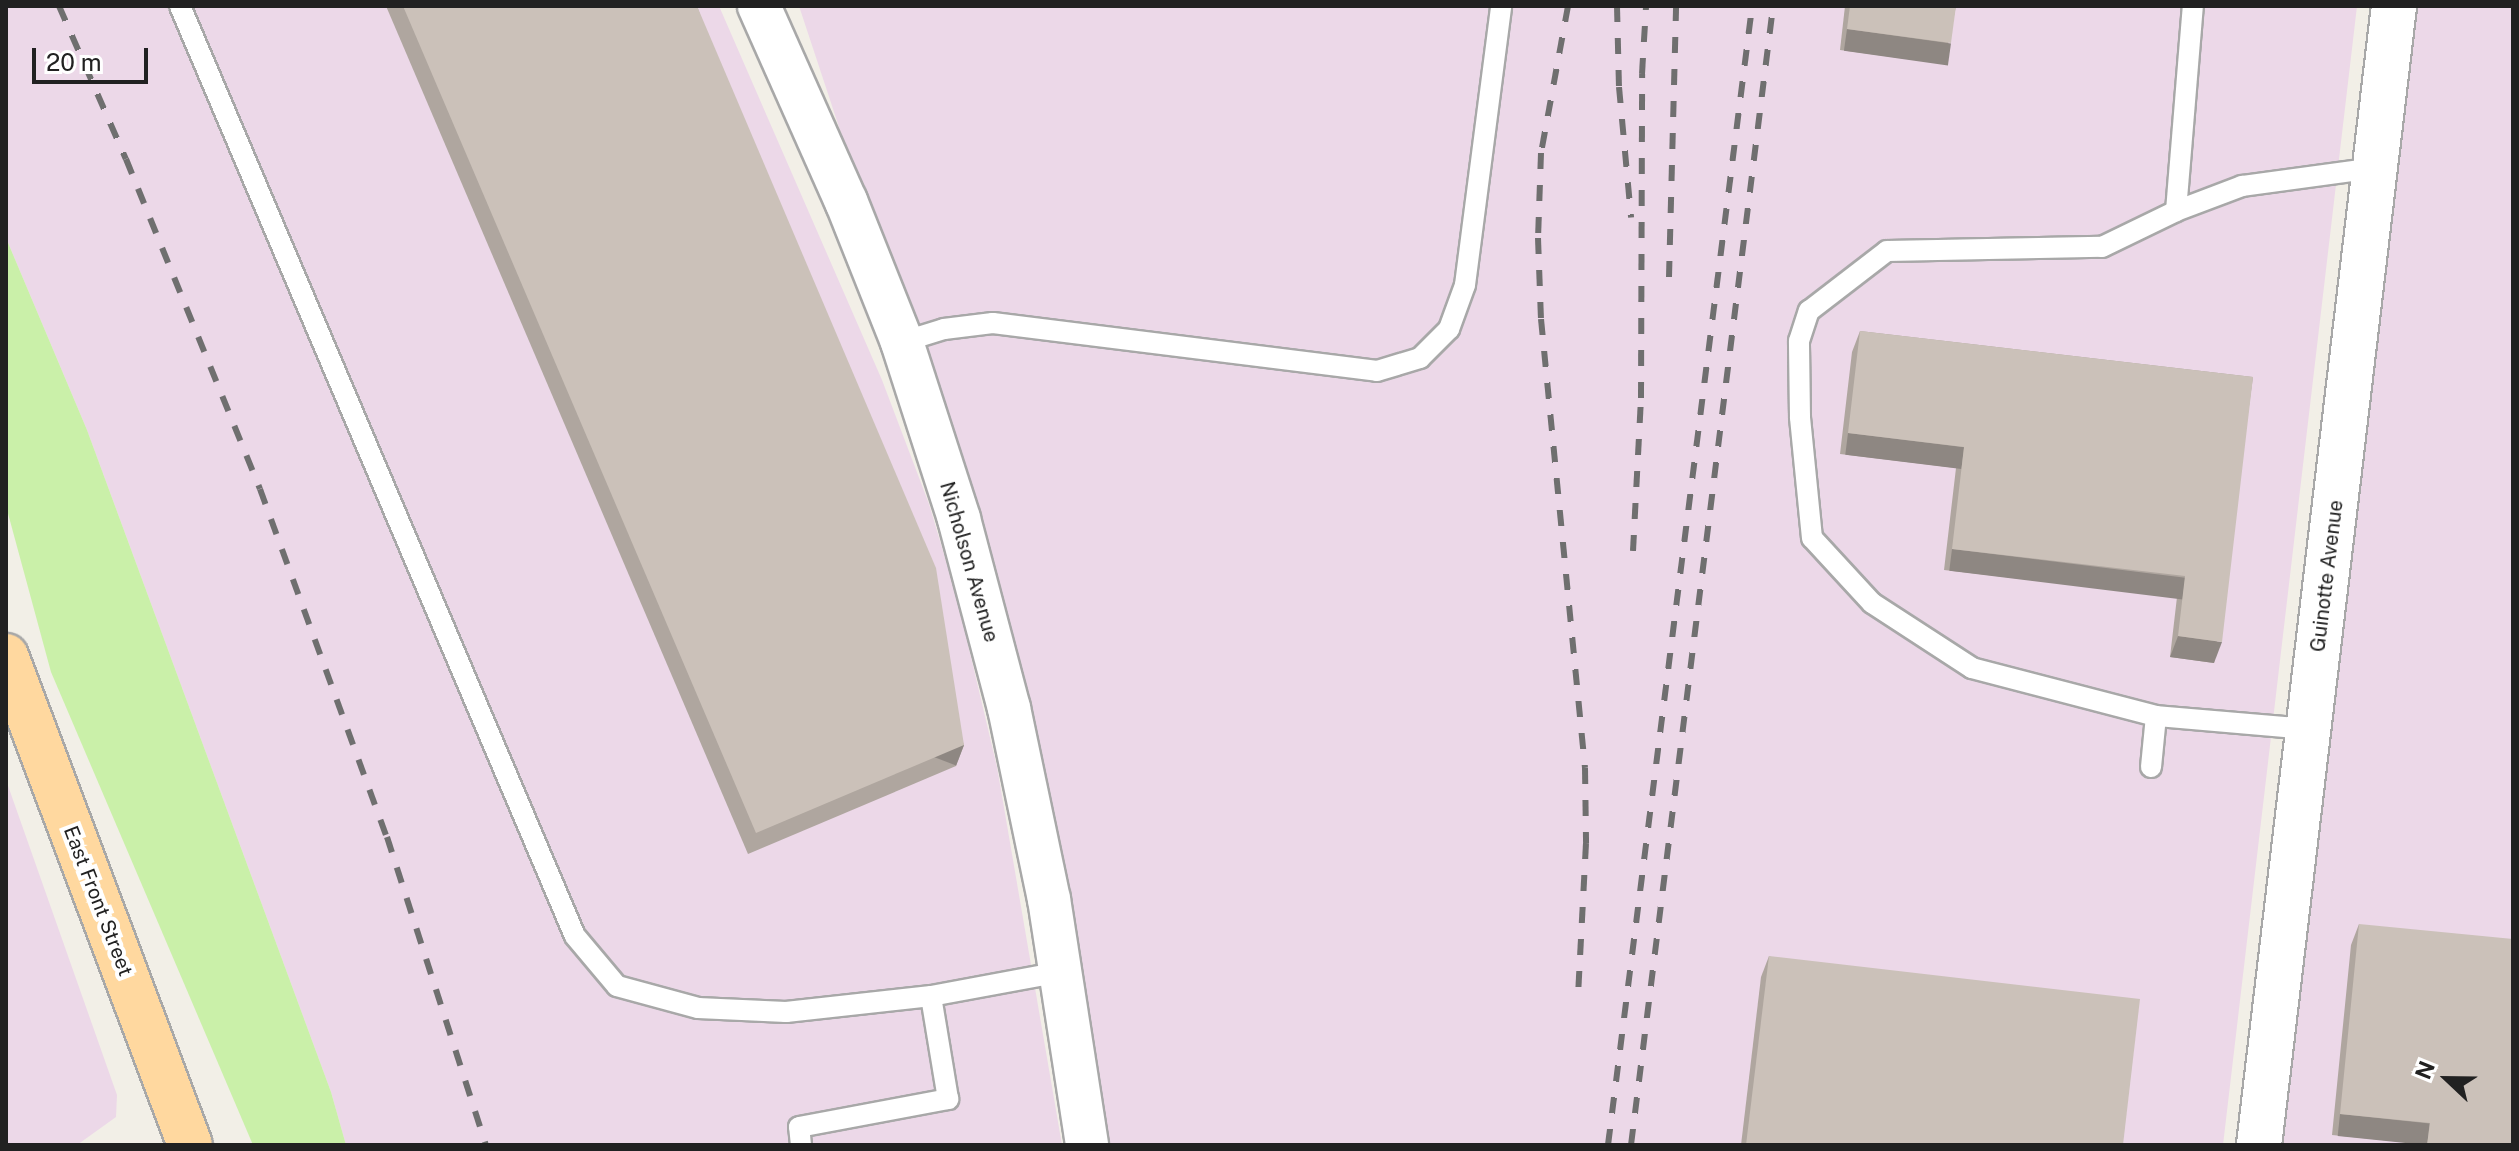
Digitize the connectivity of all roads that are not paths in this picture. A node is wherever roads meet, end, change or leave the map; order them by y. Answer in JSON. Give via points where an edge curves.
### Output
{"nodes":[{"id":1,"x":180,"y":6,"type":"edge"},
{"id":2,"x":759,"y":6,"type":"edge"},
{"id":3,"x":1501,"y":6,"type":"edge"},
{"id":4,"x":2193,"y":6,"type":"edge"},
{"id":5,"x":2394,"y":6,"type":"edge"},
{"id":6,"x":2375,"y":168,"type":"junction"},
{"id":7,"x":2176,"y":211,"type":"junction"},
{"id":8,"x":902,"y":342,"type":"junction"},
{"id":9,"x":6,"y":656,"type":"edge"},
{"id":10,"x":2156,"y":716,"type":"junction"},
{"id":11,"x":2309,"y":729,"type":"junction"},
{"id":12,"x":2151,"y":767,"type":"dead end"},
{"id":13,"x":1060,"y":972,"type":"junction"},
{"id":14,"x":931,"y":996,"type":"junction"},
{"id":15,"x":190,"y":1145,"type":"edge"},
{"id":16,"x":801,"y":1145,"type":"edge"},
{"id":17,"x":1087,"y":1145,"type":"edge"},
{"id":18,"x":2259,"y":1145,"type":"edge"}],
"edges":[{"from":1,"to":14,"type":"lane","via":[[575,936],[617,986],[698,1008],[786,1012]]},
{"from":2,"to":8,"type":"street","name":"Nicholson Avenue"},
{"from":3,"to":8,"type":"lane","via":[[1465,285],[1449,329],[1420,358],[1377,371],[993,323],[944,329]]},
{"from":4,"to":7,"type":"lane"},
{"from":5,"to":6,"type":"street","name":"Guinotte Avenue"},
{"from":6,"to":7,"type":"lane","via":[[2242,186]]},
{"from":6,"to":11,"type":"street","name":"Guinotte Avenue"},
{"from":7,"to":10,"type":"lane","via":[[2102,247],[1887,251],[1809,311],[1799,341],[1800,417],[1812,538],[1872,603],[1972,668]]},
{"from":8,"to":13,"type":"street","name":"Nicholson Avenue","via":[[959,519],[1009,708]]},
{"from":9,"to":15,"type":"main road","name":"East Front Street"},
{"from":10,"to":11,"type":"lane"},
{"from":10,"to":12,"type":"lane"},
{"from":11,"to":18,"type":"street","name":"Guinotte Avenue"},
{"from":13,"to":14,"type":"lane"},
{"from":13,"to":17,"type":"street","name":"Nicholson Avenue"},
{"from":14,"to":16,"type":"lane","via":[[948,1099],[799,1127]]}]}
